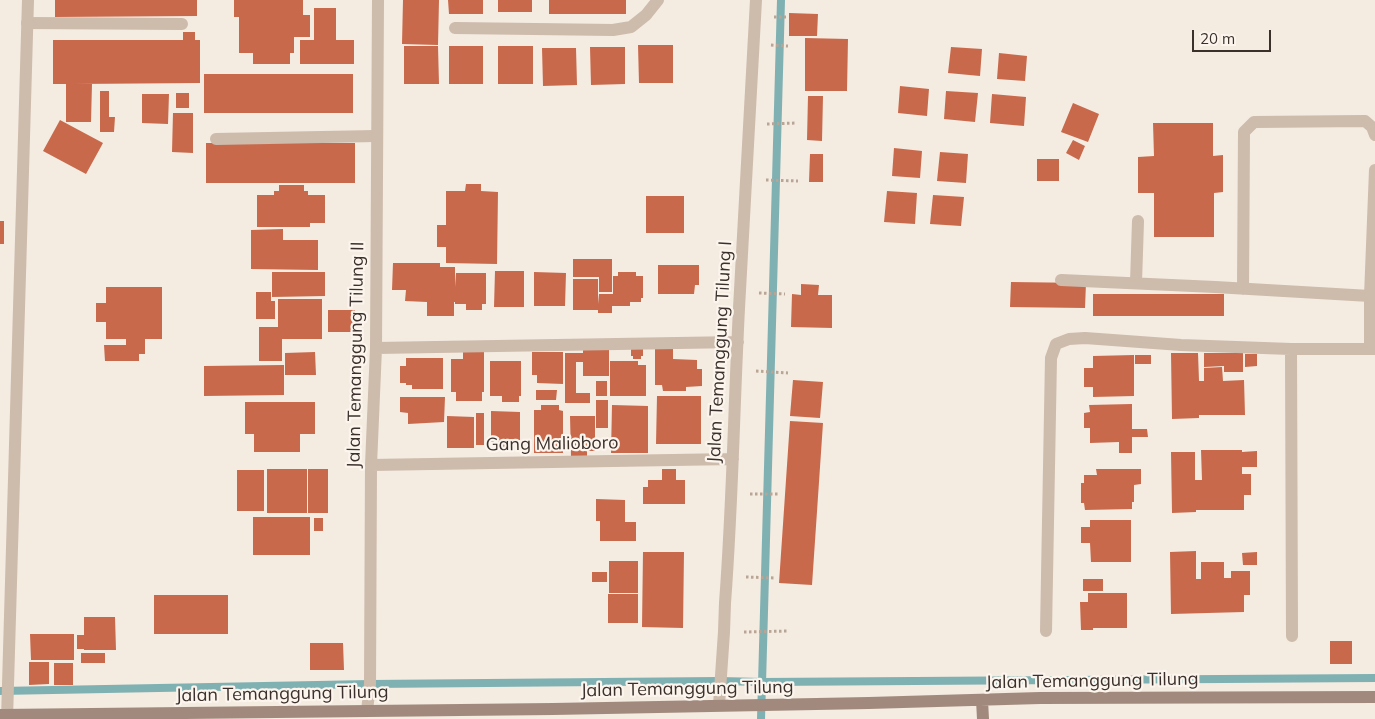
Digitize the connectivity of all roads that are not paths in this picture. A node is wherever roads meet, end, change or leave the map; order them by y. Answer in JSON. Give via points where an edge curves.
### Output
{"nodes":[{"id":1,"x":28,"y":0,"type":"edge"},
{"id":2,"x":378,"y":0,"type":"edge"},
{"id":3,"x":658,"y":0,"type":"edge"},
{"id":4,"x":756,"y":0,"type":"edge"},
{"id":5,"x":27,"y":23,"type":"junction"},
{"id":6,"x":182,"y":24,"type":"dead end"},
{"id":7,"x":455,"y":28,"type":"dead end"},
{"id":8,"x":1375,"y":135,"type":"edge"},
{"id":9,"x":376,"y":136,"type":"junction"},
{"id":10,"x":216,"y":139,"type":"dead end"},
{"id":11,"x":1375,"y":170,"type":"edge"},
{"id":12,"x":1374,"y":198,"type":"edge"},
{"id":13,"x":1138,"y":220,"type":"dead end"},
{"id":14,"x":1062,"y":280,"type":"dead end"},
{"id":15,"x":1136,"y":283,"type":"junction"},
{"id":16,"x":1243,"y":289,"type":"junction"},
{"id":17,"x":1370,"y":296,"type":"junction"},
{"id":18,"x":738,"y":342,"type":"junction"},
{"id":19,"x":376,"y":348,"type":"junction"},
{"id":20,"x":1290,"y":349,"type":"junction"},
{"id":21,"x":1373,"y":349,"type":"edge"},
{"id":22,"x":733,"y":459,"type":"junction"},
{"id":23,"x":371,"y":465,"type":"junction"},
{"id":24,"x":1046,"y":632,"type":"dead end"},
{"id":25,"x":1292,"y":636,"type":"dead end"},
{"id":26,"x":1375,"y":697,"type":"edge"},
{"id":27,"x":982,"y":700,"type":"junction"},
{"id":28,"x":718,"y":705,"type":"junction"},
{"id":29,"x":367,"y":710,"type":"junction"},
{"id":30,"x":4,"y":717,"type":"edge"},
{"id":31,"x":982,"y":719,"type":"edge"}],
"edges":[{"from":1,"to":5,"type":"street"},
{"from":2,"to":9,"type":"street","name":"Jalan Temanggung Tilung II"},
{"from":3,"to":7,"type":"street","via":[[631,26],[613,30]]},
{"from":4,"to":18,"type":"street","name":"Jalan Temanggung Tilung I"},
{"from":5,"to":6,"type":"street"},
{"from":5,"to":30,"type":"street","via":[[14,498]]},
{"from":8,"to":16,"type":"street","via":[[1365,121],[1254,122],[1244,132]]},
{"from":9,"to":10,"type":"street"},
{"from":9,"to":19,"type":"street","name":"Jalan Temanggung Tilung II"},
{"from":11,"to":12,"type":"street"},
{"from":12,"to":17,"type":"street"},
{"from":13,"to":15,"type":"street"},
{"from":14,"to":15,"type":"street"},
{"from":15,"to":16,"type":"street"},
{"from":16,"to":17,"type":"street"},
{"from":17,"to":21,"type":"street"},
{"from":18,"to":19,"type":"street"},
{"from":18,"to":22,"type":"street","name":"Jalan Temanggung Tilung I"},
{"from":19,"to":23,"type":"street","name":"Jalan Temanggung Tilung II"},
{"from":20,"to":21,"type":"street"},
{"from":20,"to":24,"type":"street","via":[[1085,338],[1069,338],[1056,344],[1051,358]]},
{"from":20,"to":25,"type":"street"},
{"from":22,"to":23,"type":"street","name":"Gang Malioboro"},
{"from":22,"to":28,"type":"street","name":"Jalan Temanggung Tilung I"},
{"from":23,"to":29,"type":"street","name":"Jalan Temanggung Tilung II","via":[[370,684]]},
{"from":26,"to":27,"type":"street","name":"Jalan Temanggung Tilung"},
{"from":27,"to":28,"type":"street","name":"Jalan Temanggung Tilung"},
{"from":27,"to":31,"type":"street"},
{"from":28,"to":29,"type":"street","name":"Jalan Temanggung Tilung"},
{"from":29,"to":30,"type":"street","name":"Jalan Temanggung Tilung"}]}
